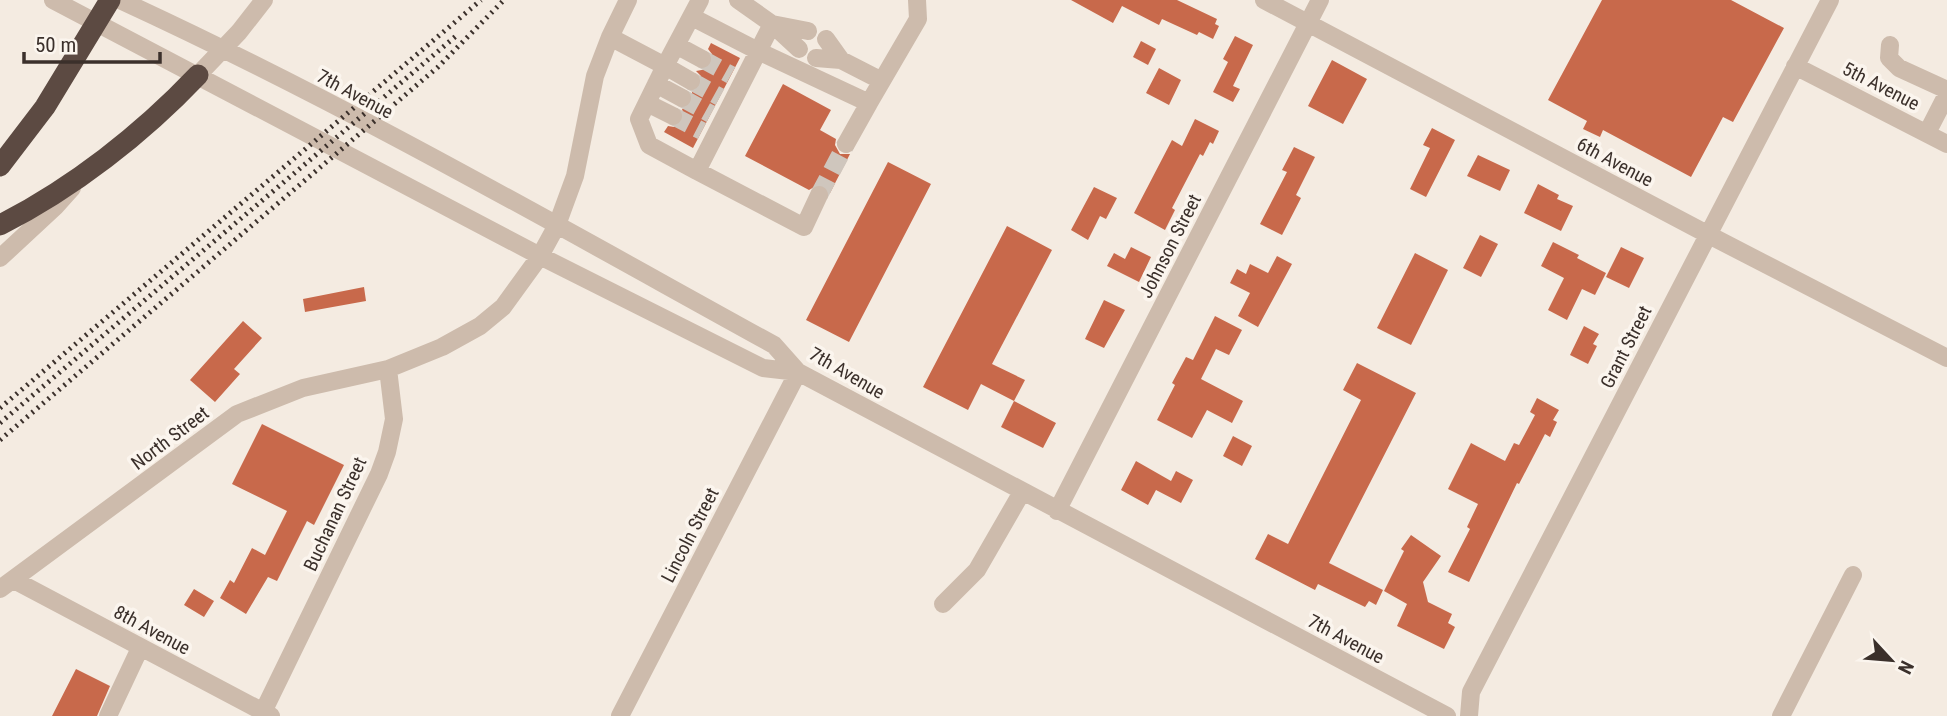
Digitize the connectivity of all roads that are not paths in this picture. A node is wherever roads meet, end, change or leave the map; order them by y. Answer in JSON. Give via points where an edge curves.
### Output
{"nodes":[{"id":1,"x":53,"y":0,"type":"edge"},
{"id":2,"x":110,"y":0,"type":"edge"},
{"id":3,"x":120,"y":0,"type":"edge"},
{"id":4,"x":264,"y":0,"type":"edge"},
{"id":5,"x":628,"y":0,"type":"edge"},
{"id":6,"x":738,"y":0,"type":"edge"},
{"id":7,"x":917,"y":0,"type":"edge"},
{"id":8,"x":1264,"y":0,"type":"edge"},
{"id":9,"x":1320,"y":0,"type":"edge"},
{"id":10,"x":1830,"y":0,"type":"edge"},
{"id":11,"x":696,"y":8,"type":"edge"},
{"id":12,"x":98,"y":23,"type":"junction"},
{"id":13,"x":1308,"y":23,"type":"junction"},
{"id":14,"x":772,"y":24,"type":"junction"},
{"id":15,"x":808,"y":31,"type":"dead end"},
{"id":16,"x":610,"y":37,"type":"junction"},
{"id":17,"x":826,"y":39,"type":"dead end"},
{"id":18,"x":676,"y":45,"type":"junction"},
{"id":19,"x":1890,"y":45,"type":"dead end"},
{"id":20,"x":224,"y":48,"type":"junction"},
{"id":21,"x":799,"y":49,"type":"dead end"},
{"id":22,"x":758,"y":51,"type":"junction"},
{"id":23,"x":816,"y":58,"type":"dead end"},
{"id":24,"x":702,"y":60,"type":"tunnel mouth"},
{"id":25,"x":841,"y":60,"type":"junction"},
{"id":26,"x":664,"y":66,"type":"junction"},
{"id":27,"x":1795,"y":66,"type":"junction"},
{"id":28,"x":198,"y":75,"type":"junction"},
{"id":29,"x":691,"y":81,"type":"tunnel mouth"},
{"id":30,"x":882,"y":81,"type":"junction"},
{"id":31,"x":656,"y":84,"type":"junction"},
{"id":32,"x":1947,"y":92,"type":"edge"},
{"id":33,"x":682,"y":98,"type":"tunnel mouth"},
{"id":34,"x":647,"y":103,"type":"junction"},
{"id":35,"x":869,"y":103,"type":"junction"},
{"id":36,"x":673,"y":116,"type":"tunnel mouth"},
{"id":37,"x":1927,"y":133,"type":"junction"},
{"id":38,"x":846,"y":144,"type":"tunnel mouth"},
{"id":39,"x":1947,"y":144,"type":"edge"},
{"id":40,"x":0,"y":166,"type":"edge"},
{"id":41,"x":88,"y":170,"type":"junction"},
{"id":42,"x":697,"y":171,"type":"junction"},
{"id":43,"x":819,"y":195,"type":"tunnel mouth"},
{"id":44,"x":0,"y":225,"type":"edge"},
{"id":45,"x":557,"y":225,"type":"junction"},
{"id":46,"x":1707,"y":234,"type":"junction"},
{"id":47,"x":540,"y":256,"type":"junction"},
{"id":48,"x":0,"y":258,"type":"edge"},
{"id":49,"x":1947,"y":358,"type":"edge"},
{"id":50,"x":388,"y":369,"type":"junction"},
{"id":51,"x":798,"y":372,"type":"junction"},
{"id":52,"x":1022,"y":492,"type":"junction"},
{"id":53,"x":1058,"y":511,"type":"junction"},
{"id":54,"x":1853,"y":575,"type":"dead end"},
{"id":55,"x":7,"y":584,"type":"edge"},
{"id":56,"x":943,"y":604,"type":"dead end"},
{"id":57,"x":140,"y":648,"type":"junction"},
{"id":58,"x":267,"y":714,"type":"edge"},
{"id":59,"x":108,"y":716,"type":"edge"},
{"id":60,"x":620,"y":716,"type":"edge"},
{"id":61,"x":1447,"y":716,"type":"edge"},
{"id":62,"x":1469,"y":716,"type":"edge"},
{"id":63,"x":1781,"y":716,"type":"edge"}],
"edges":[{"from":1,"to":12,"type":"street"},
{"from":2,"to":12,"type":"highway"},
{"from":3,"to":20,"type":"street","name":"7th Avenue"},
{"from":4,"to":20,"type":"street"},
{"from":5,"to":16,"type":"street"},
{"from":6,"to":14,"type":"street"},
{"from":7,"to":30,"type":"street","via":[[918,19]]},
{"from":8,"to":13,"type":"street","name":"6th Avenue"},
{"from":9,"to":13,"type":"street","name":"Johnson Street"},
{"from":10,"to":27,"type":"street","name":"Grant Street"},
{"from":11,"to":18,"type":"street"},
{"from":11,"to":22,"type":"street"},
{"from":12,"to":28,"type":"street"},
{"from":12,"to":40,"type":"highway","via":[[45,107]]},
{"from":13,"to":46,"type":"street","name":"6th Avenue"},
{"from":13,"to":53,"type":"street","name":"Johnson Street"},
{"from":14,"to":15,"type":"street"},
{"from":14,"to":21,"type":"street"},
{"from":14,"to":22,"type":"street"},
{"from":16,"to":26,"type":"street"},
{"from":16,"to":45,"type":"street","via":[[595,76],[575,176]]},
{"from":17,"to":25,"type":"street"},
{"from":18,"to":24,"type":"street"},
{"from":18,"to":26,"type":"street"},
{"from":19,"to":32,"type":"street","via":[[1889,58],[1899,68]]},
{"from":20,"to":28,"type":"street"},
{"from":20,"to":45,"type":"street","name":"7th Avenue"},
{"from":22,"to":35,"type":"street"},
{"from":22,"to":42,"type":"street","via":[[725,100]]},
{"from":23,"to":25,"type":"street"},
{"from":25,"to":30,"type":"street"},
{"from":26,"to":29,"type":"street"},
{"from":26,"to":31,"type":"street"},
{"from":27,"to":37,"type":"street","name":"5th Avenue"},
{"from":27,"to":46,"type":"street","name":"Grant Street"},
{"from":28,"to":41,"type":"highway","via":[[167,108]]},
{"from":28,"to":47,"type":"street"},
{"from":30,"to":35,"type":"street"},
{"from":31,"to":33,"type":"street"},
{"from":31,"to":34,"type":"street"},
{"from":32,"to":37,"type":"street"},
{"from":34,"to":36,"type":"street"},
{"from":34,"to":42,"type":"street","via":[[639,119],[649,145]]},
{"from":35,"to":38,"type":"street"},
{"from":37,"to":39,"type":"street","name":"5th Avenue"},
{"from":41,"to":44,"type":"highway"},
{"from":41,"to":48,"type":"street"},
{"from":42,"to":43,"type":"street","via":[[804,227]]},
{"from":45,"to":47,"type":"street"},
{"from":45,"to":51,"type":"street","name":"7th Avenue","via":[[774,345]]},
{"from":46,"to":49,"type":"street","name":"6th Avenue"},
{"from":46,"to":62,"type":"street","name":"Grant Street","via":[[1471,692]]},
{"from":47,"to":50,"type":"street","via":[[503,307],[480,326],[442,348]]},
{"from":47,"to":51,"type":"street","via":[[763,368]]},
{"from":50,"to":55,"type":"street","name":"North Street","via":[[303,387],[237,414]]},
{"from":50,"to":58,"type":"street","name":"Buchanan Street","via":[[394,419],[387,452]]},
{"from":51,"to":52,"type":"street","name":"7th Avenue"},
{"from":51,"to":60,"type":"street","name":"Lincoln Street"},
{"from":52,"to":53,"type":"street","name":"7th Avenue"},
{"from":52,"to":56,"type":"street","via":[[977,570]]},
{"from":53,"to":61,"type":"street","name":"7th Avenue"},
{"from":54,"to":63,"type":"street"},
{"from":55,"to":57,"type":"street","name":"8th Avenue"},
{"from":57,"to":58,"type":"street","name":"8th Avenue"},
{"from":57,"to":59,"type":"street"}]}
